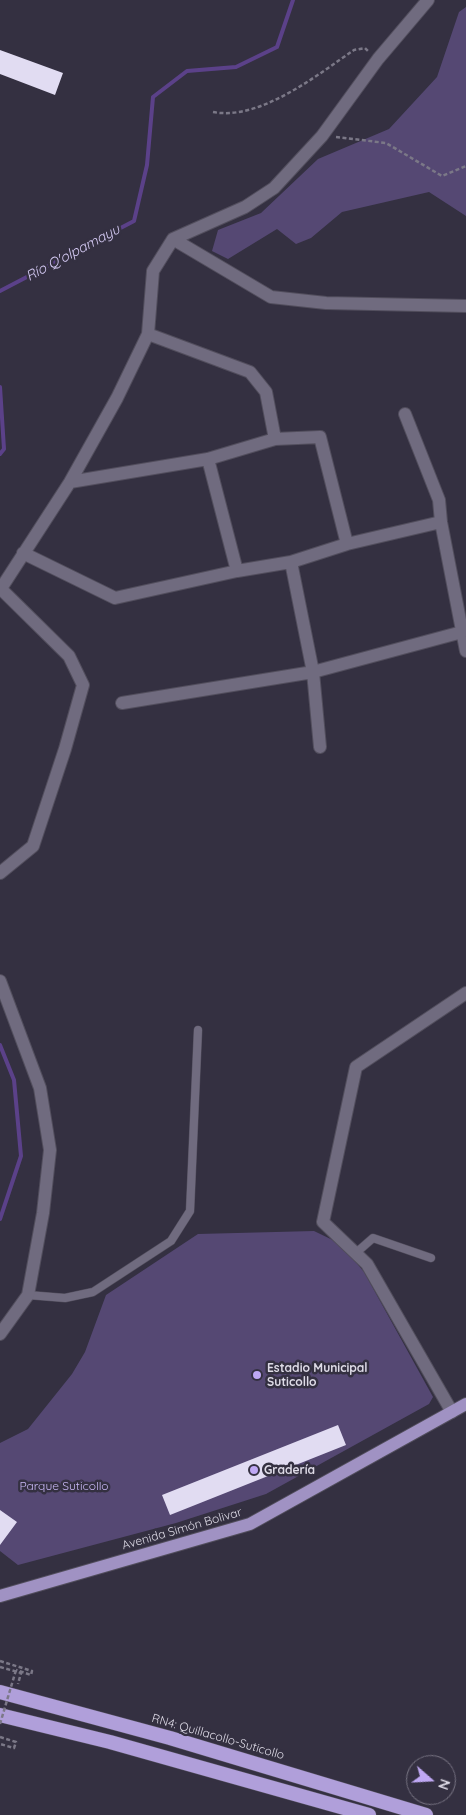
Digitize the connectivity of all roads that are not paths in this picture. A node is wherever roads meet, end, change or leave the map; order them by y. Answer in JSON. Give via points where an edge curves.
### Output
{"nodes":[{"id":1,"x":428,"y":0,"type":"edge"},
{"id":2,"x":174,"y":238,"type":"junction"},
{"id":3,"x":466,"y":306,"type":"edge"},
{"id":4,"x":148,"y":334,"type":"junction"},
{"id":5,"x":405,"y":414,"type":"dead end"},
{"id":6,"x":275,"y":439,"type":"junction"},
{"id":7,"x":208,"y":459,"type":"junction"},
{"id":8,"x":70,"y":482,"type":"junction"},
{"id":9,"x":441,"y":522,"type":"junction"},
{"id":10,"x":347,"y":544,"type":"junction"},
{"id":11,"x":23,"y":553,"type":"junction"},
{"id":12,"x":292,"y":562,"type":"junction"},
{"id":13,"x":237,"y":571,"type":"junction"},
{"id":14,"x":0,"y":589,"type":"edge"},
{"id":15,"x":462,"y":632,"type":"junction"},
{"id":16,"x":466,"y":651,"type":"edge"},
{"id":17,"x":313,"y":672,"type":"junction"},
{"id":18,"x":122,"y":703,"type":"dead end"},
{"id":19,"x":320,"y":747,"type":"dead end"},
{"id":20,"x":0,"y":873,"type":"edge"},
{"id":21,"x":0,"y":981,"type":"edge"},
{"id":22,"x":466,"y":993,"type":"edge"},
{"id":23,"x":198,"y":1030,"type":"dead end"},
{"id":24,"x":357,"y":1252,"type":"junction"},
{"id":25,"x":431,"y":1258,"type":"dead end"},
{"id":26,"x":28,"y":1295,"type":"junction"},
{"id":27,"x":0,"y":1334,"type":"edge"},
{"id":28,"x":466,"y":1404,"type":"edge"},
{"id":29,"x":452,"y":1412,"type":"junction"},
{"id":30,"x":0,"y":1596,"type":"edge"},
{"id":31,"x":0,"y":1692,"type":"edge"},
{"id":32,"x":0,"y":1715,"type":"edge"},
{"id":33,"x":369,"y":1815,"type":"edge"},
{"id":34,"x":426,"y":1815,"type":"edge"}],
"edges":[{"from":1,"to":2,"type":"street","via":[[378,59],[322,136],[274,188],[245,207]]},
{"from":2,"to":3,"type":"street","via":[[272,296],[326,303]]},
{"from":2,"to":4,"type":"street","via":[[154,271]]},
{"from":4,"to":6,"type":"street","via":[[250,372],[266,392]]},
{"from":4,"to":8,"type":"street"},
{"from":5,"to":9,"type":"street","via":[[439,500]]},
{"from":6,"to":7,"type":"street"},
{"from":6,"to":10,"type":"street","via":[[320,437]]},
{"from":7,"to":8,"type":"street"},
{"from":7,"to":13,"type":"street"},
{"from":8,"to":11,"type":"street"},
{"from":9,"to":10,"type":"street"},
{"from":9,"to":15,"type":"street"},
{"from":10,"to":12,"type":"street"},
{"from":11,"to":13,"type":"street","via":[[115,598]]},
{"from":11,"to":14,"type":"street"},
{"from":12,"to":13,"type":"street"},
{"from":12,"to":17,"type":"street"},
{"from":14,"to":20,"type":"street","via":[[69,656],[83,685],[33,846]]},
{"from":15,"to":16,"type":"street"},
{"from":15,"to":17,"type":"street"},
{"from":17,"to":18,"type":"street"},
{"from":17,"to":19,"type":"street"},
{"from":21,"to":26,"type":"street","via":[[40,1088],[50,1150]]},
{"from":22,"to":24,"type":"street","via":[[356,1067],[323,1222]]},
{"from":23,"to":26,"type":"lane","via":[[190,1211],[171,1241],[93,1292],[65,1298]]},
{"from":24,"to":25,"type":"lane","via":[[373,1238]]},
{"from":24,"to":29,"type":"street","via":[[368,1264]]},
{"from":26,"to":27,"type":"street"},
{"from":28,"to":29,"type":"main road","name":"Avenida Simón Bolivar"},
{"from":29,"to":30,"type":"main road","name":"Avenida Simón Bolivar","via":[[250,1524]]},
{"from":31,"to":34,"type":"highway","name":"RN4: Quillacollo-Suticollo","via":[[170,1738]]},
{"from":32,"to":33,"type":"highway","via":[[110,1742]]}]}
